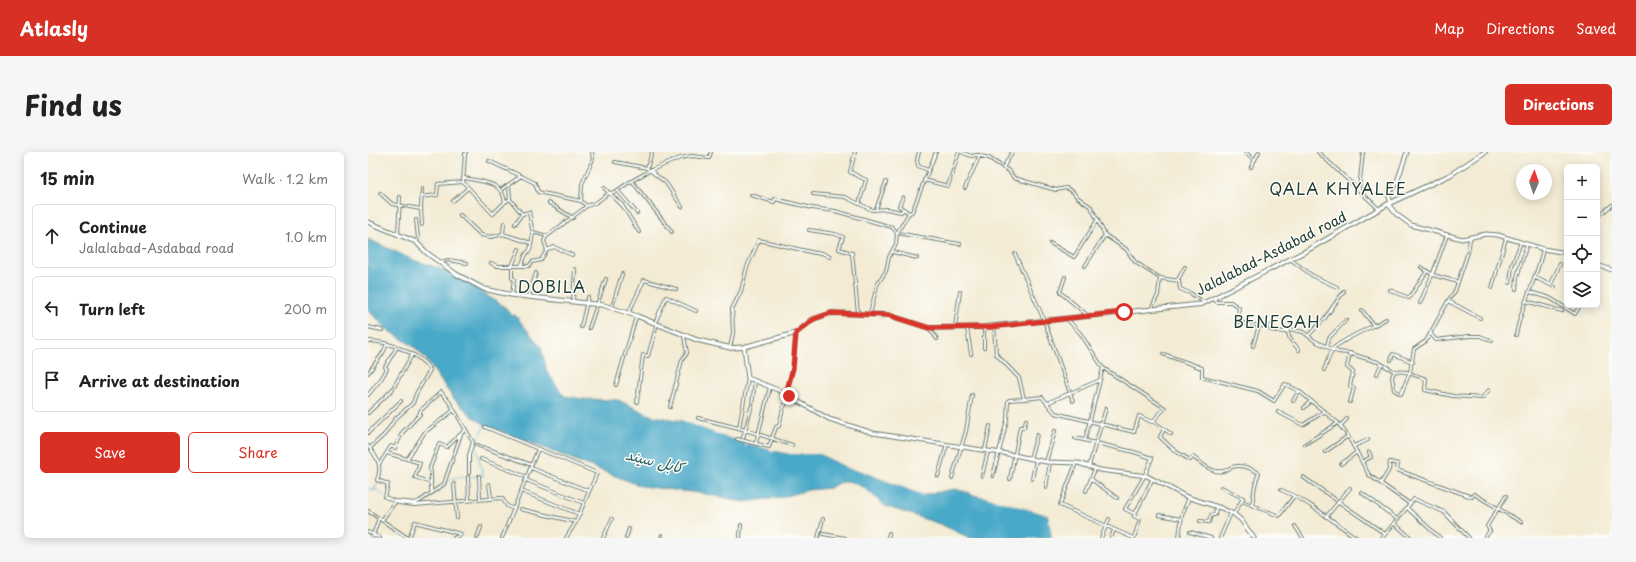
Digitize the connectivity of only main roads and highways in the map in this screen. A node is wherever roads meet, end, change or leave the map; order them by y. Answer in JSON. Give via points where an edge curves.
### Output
{"nodes":[{"id":1,"x":1486,"y":152,"type":"edge"},
{"id":2,"x":368,"y":222,"type":"edge"}],
"edges":[{"from":1,"to":2,"type":"main road","name":"Jalalabad-Asdabad road","via":[[1450,175],[1389,204],[1205,303],[984,327],[929,328],[898,317],[831,313],[819,316],[796,333],[744,347],[730,348],[697,340],[612,307],[572,300],[512,295],[484,289],[440,263],[416,242]]}]}
